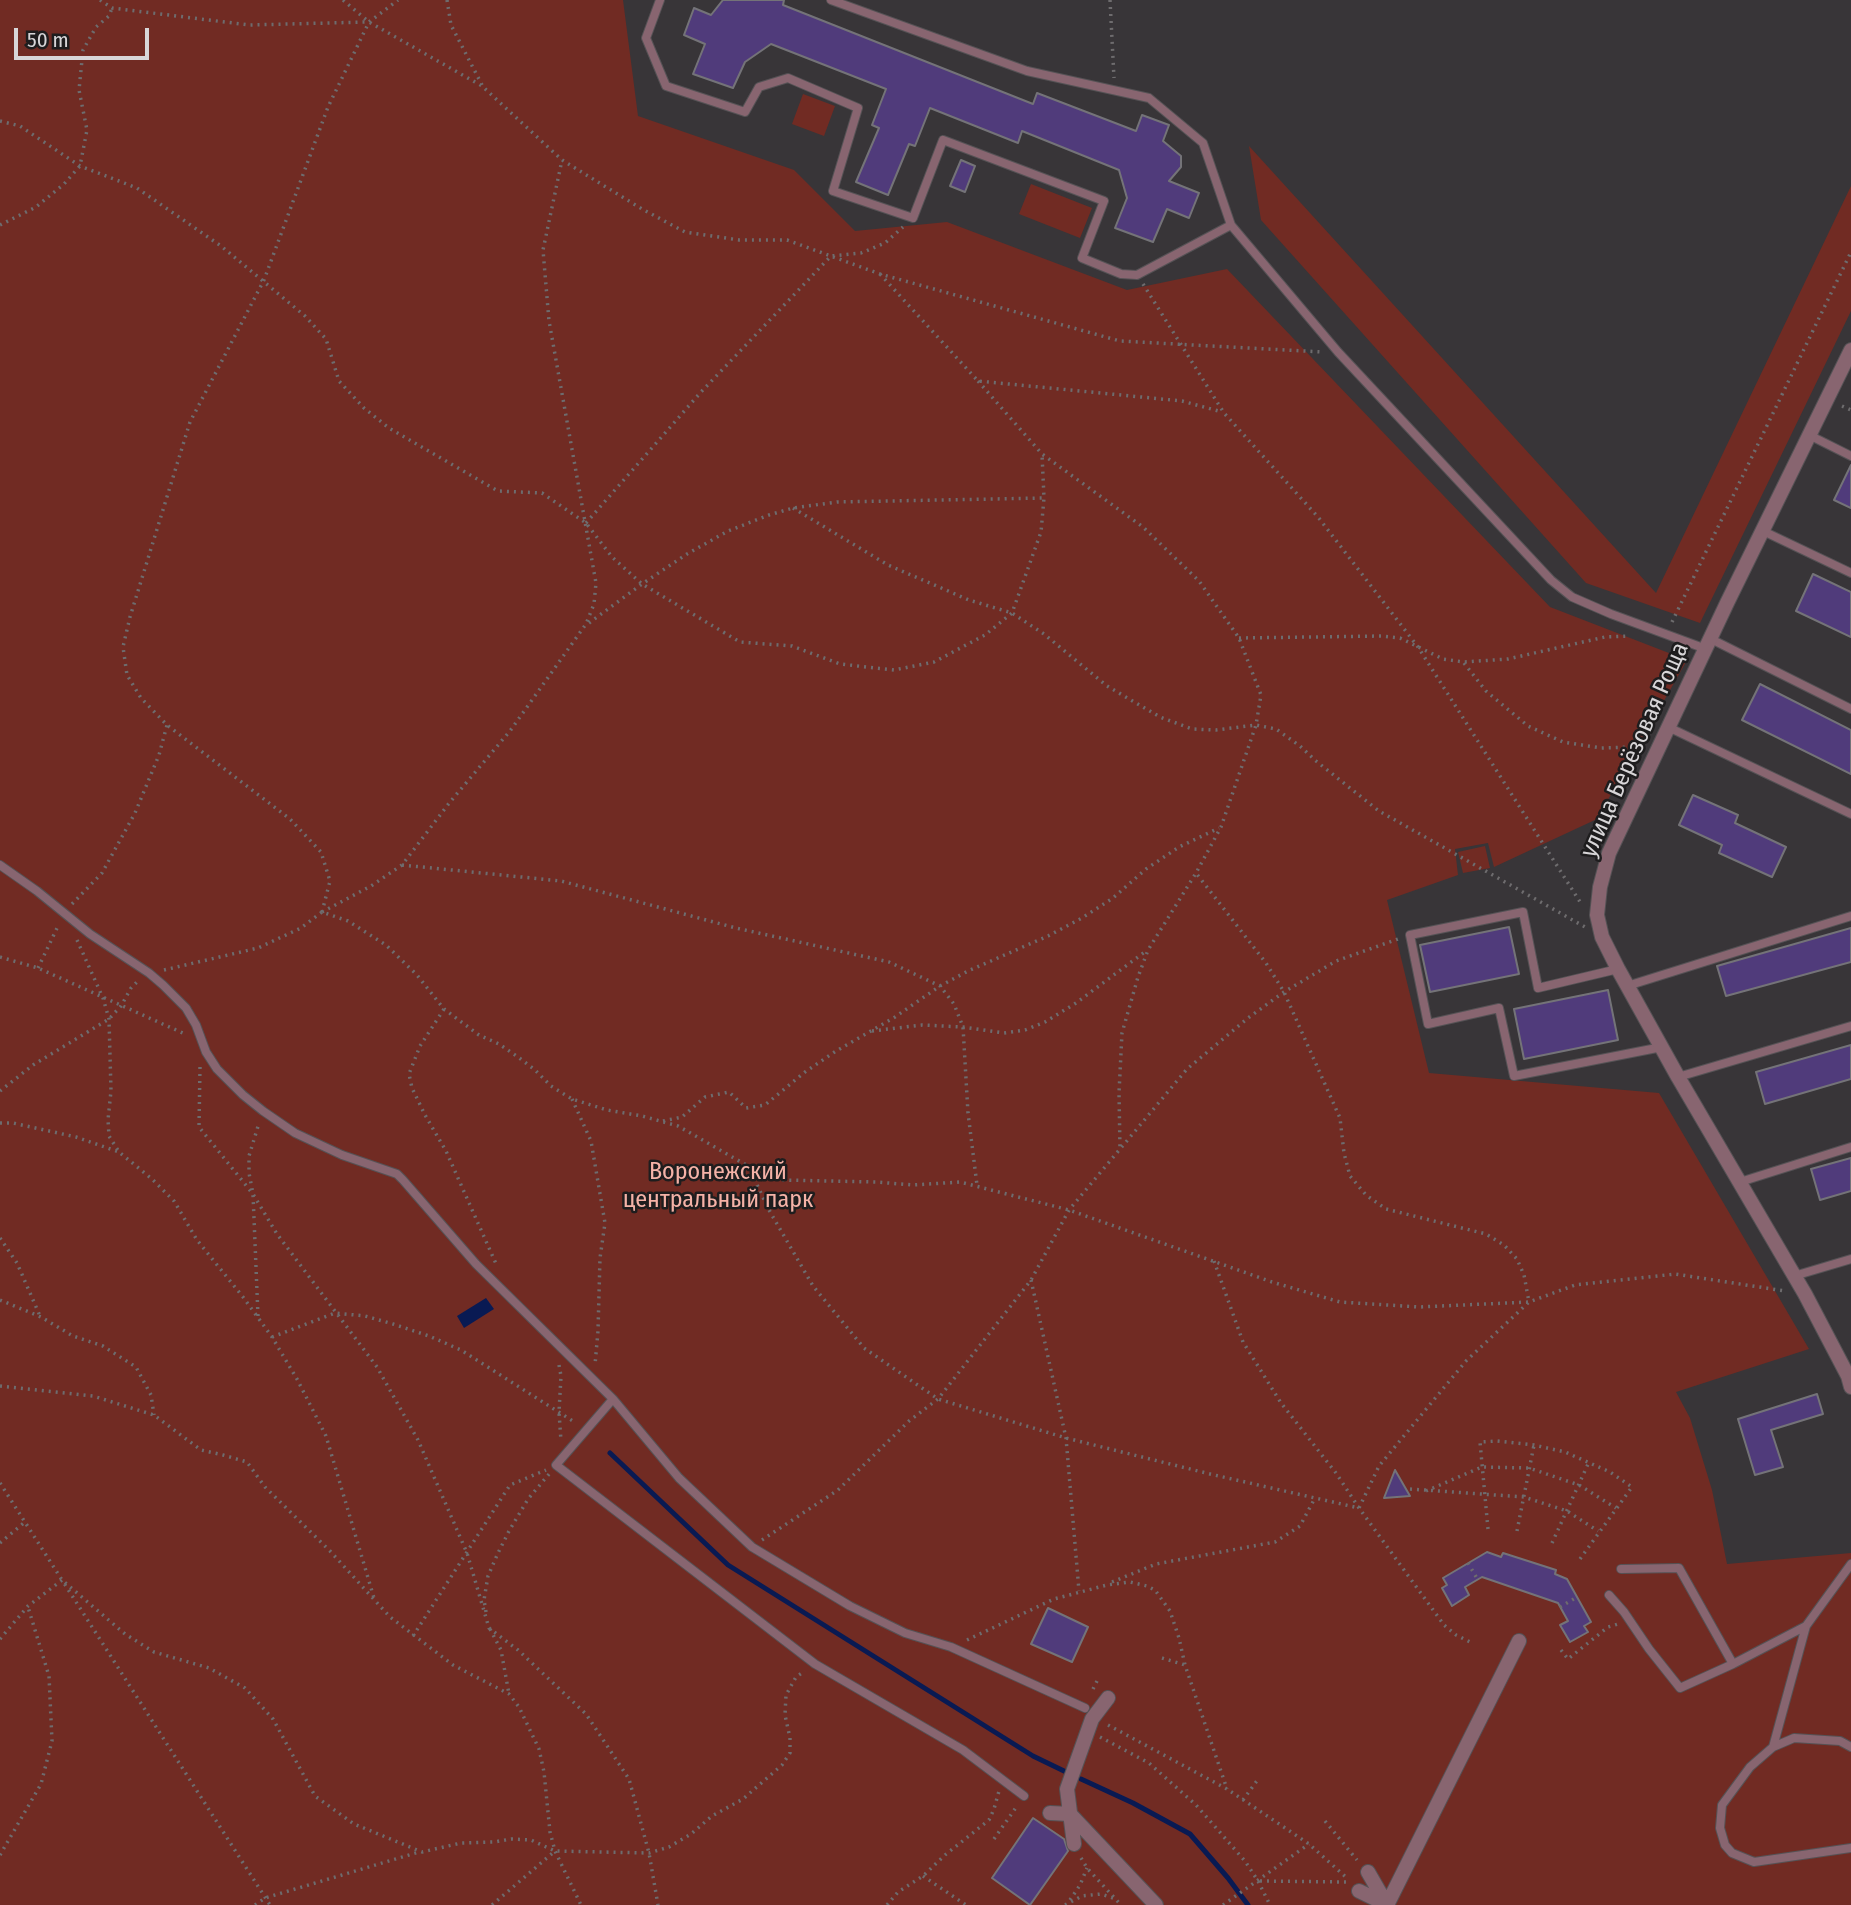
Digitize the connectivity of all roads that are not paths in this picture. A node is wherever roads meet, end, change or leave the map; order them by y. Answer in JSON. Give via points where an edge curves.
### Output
{"nodes":[{"id":1,"x":660,"y":0,"type":"edge"},
{"id":2,"x":831,"y":0,"type":"edge"},
{"id":3,"x":1231,"y":225,"type":"junction"},
{"id":4,"x":1849,"y":357,"type":"edge"},
{"id":5,"x":1810,"y":435,"type":"junction"},
{"id":6,"x":1851,"y":456,"type":"edge"},
{"id":7,"x":1763,"y":531,"type":"junction"},
{"id":8,"x":1851,"y":573,"type":"edge"},
{"id":9,"x":1708,"y":644,"type":"junction"},
{"id":10,"x":1851,"y":709,"type":"edge"},
{"id":11,"x":1668,"y":727,"type":"junction"},
{"id":12,"x":1851,"y":814,"type":"edge"},
{"id":13,"x":0,"y":865,"type":"edge"},
{"id":14,"x":1851,"y":916,"type":"edge"},
{"id":15,"x":1618,"y":969,"type":"junction"},
{"id":16,"x":1627,"y":986,"type":"junction"},
{"id":17,"x":1851,"y":1026,"type":"edge"},
{"id":18,"x":1662,"y":1047,"type":"junction"},
{"id":19,"x":1678,"y":1077,"type":"junction"},
{"id":20,"x":1851,"y":1147,"type":"edge"},
{"id":21,"x":1740,"y":1182,"type":"junction"},
{"id":22,"x":1851,"y":1259,"type":"edge"},
{"id":23,"x":1794,"y":1276,"type":"junction"},
{"id":24,"x":1851,"y":1387,"type":"edge"},
{"id":25,"x":612,"y":1399,"type":"junction"},
{"id":26,"x":1851,"y":1564,"type":"edge"},
{"id":27,"x":1621,"y":1569,"type":"dead end"},
{"id":28,"x":1609,"y":1595,"type":"dead end"},
{"id":29,"x":1806,"y":1626,"type":"junction"},
{"id":30,"x":1519,"y":1641,"type":"dead end"},
{"id":31,"x":1732,"y":1664,"type":"junction"},
{"id":32,"x":1108,"y":1698,"type":"dead end"},
{"id":33,"x":1092,"y":1720,"type":"junction"},
{"id":34,"x":1851,"y":1746,"type":"edge"},
{"id":35,"x":1773,"y":1747,"type":"junction"},
{"id":36,"x":1024,"y":1796,"type":"road end"},
{"id":37,"x":1070,"y":1814,"type":"junction"},
{"id":38,"x":1053,"y":1819,"type":"dead end"},
{"id":39,"x":1074,"y":1844,"type":"road end"},
{"id":40,"x":1851,"y":1848,"type":"edge"},
{"id":41,"x":1368,"y":1872,"type":"road end"},
{"id":42,"x":1359,"y":1891,"type":"dead end"},
{"id":43,"x":1156,"y":1905,"type":"edge"},
{"id":44,"x":1387,"y":1905,"type":"edge"}],
"edges":[{"from":1,"to":3,"type":"lane","via":[[646,38],[666,86],[745,112],[759,87],[788,78],[858,108],[833,191],[913,218],[943,140],[1104,201],[1082,258],[1121,274],[1137,275]]},
{"from":2,"to":3,"type":"lane","via":[[1027,71],[1149,98],[1203,143]]},
{"from":3,"to":9,"type":"lane","via":[[1338,352],[1551,580],[1572,597],[1611,614]]},
{"from":4,"to":5,"type":"street","name":"улица Берёзовая Роща"},
{"from":5,"to":6,"type":"lane"},
{"from":5,"to":7,"type":"street","name":"улица Берёзовая Роща"},
{"from":7,"to":8,"type":"lane"},
{"from":7,"to":9,"type":"street","name":"улица Берёзовая Роща"},
{"from":9,"to":10,"type":"lane"},
{"from":9,"to":11,"type":"street","name":"улица Берёзовая Роща"},
{"from":11,"to":12,"type":"lane"},
{"from":11,"to":15,"type":"street","name":"улица Берёзовая Роща","via":[[1609,853],[1600,887],[1597,915]]},
{"from":13,"to":25,"type":"lane","via":[[163,985],[186,1008],[217,1069],[263,1111],[295,1133],[397,1174],[476,1264]]},
{"from":14,"to":16,"type":"lane"},
{"from":15,"to":16,"type":"street","name":"улица Берёзовая Роща"},
{"from":15,"to":18,"type":"lane","via":[[1538,988],[1523,912],[1410,934],[1428,1024],[1499,1008],[1514,1076]]},
{"from":16,"to":18,"type":"street","name":"улица Берёзовая Роща"},
{"from":17,"to":19,"type":"lane"},
{"from":18,"to":19,"type":"street","name":"улица Берёзовая Роща"},
{"from":19,"to":21,"type":"street","name":"улица Берёзовая Роща"},
{"from":20,"to":21,"type":"lane"},
{"from":21,"to":23,"type":"street","name":"улица Берёзовая Роща"},
{"from":22,"to":23,"type":"lane"},
{"from":23,"to":24,"type":"street","name":"улица Берёзовая Роща"},
{"from":25,"to":33,"type":"lane","via":[[679,1478],[752,1547],[850,1606],[905,1633],[951,1647]]},
{"from":25,"to":36,"type":"lane","via":[[556,1465],[815,1664],[962,1750]]},
{"from":26,"to":29,"type":"lane"},
{"from":27,"to":31,"type":"lane","via":[[1679,1568]]},
{"from":28,"to":31,"type":"lane","via":[[1680,1688]]},
{"from":29,"to":31,"type":"lane"},
{"from":29,"to":35,"type":"lane"},
{"from":30,"to":44,"type":"street"},
{"from":32,"to":33,"type":"street"},
{"from":33,"to":37,"type":"street","via":[[1067,1788]]},
{"from":34,"to":35,"type":"lane","via":[[1794,1738]]},
{"from":35,"to":40,"type":"lane","via":[[1750,1766],[1722,1805],[1720,1828],[1725,1845],[1754,1862]]},
{"from":37,"to":38,"type":"street"},
{"from":37,"to":39,"type":"street"},
{"from":37,"to":43,"type":"street"},
{"from":41,"to":44,"type":"street"},
{"from":42,"to":44,"type":"street"}]}
